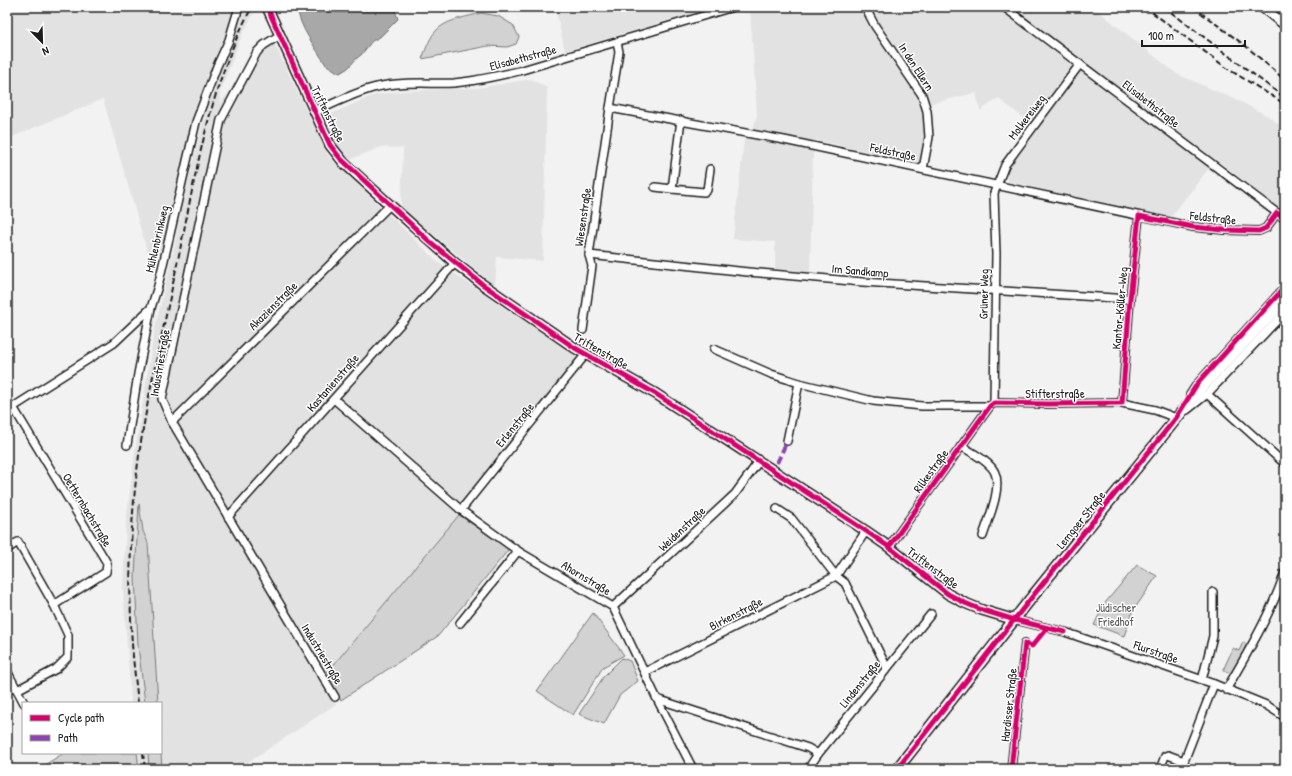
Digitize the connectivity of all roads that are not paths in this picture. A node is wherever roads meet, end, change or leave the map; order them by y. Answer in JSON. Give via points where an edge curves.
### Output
{"nodes":[{"id":1,"x":239,"y":7,"type":"edge"},
{"id":2,"x":267,"y":7,"type":"edge"},
{"id":3,"x":733,"y":7,"type":"edge"},
{"id":4,"x":865,"y":7,"type":"edge"},
{"id":5,"x":1004,"y":7,"type":"edge"},
{"id":6,"x":1262,"y":7,"type":"edge"},
{"id":7,"x":1285,"y":25,"type":"edge"},
{"id":8,"x":280,"y":35,"type":"junction"},
{"id":9,"x":617,"y":42,"type":"junction"},
{"id":10,"x":1080,"y":64,"type":"junction"},
{"id":11,"x":610,"y":108,"type":"junction"},
{"id":12,"x":316,"y":112,"type":"junction"},
{"id":13,"x":681,"y":120,"type":"junction"},
{"id":14,"x":710,"y":168,"type":"dead end"},
{"id":15,"x":923,"y":169,"type":"junction"},
{"id":16,"x":997,"y":186,"type":"junction"},
{"id":17,"x":655,"y":187,"type":"dead end"},
{"id":18,"x":672,"y":189,"type":"junction"},
{"id":19,"x":390,"y":205,"type":"junction"},
{"id":20,"x":1277,"y":213,"type":"junction"},
{"id":21,"x":1139,"y":216,"type":"junction"},
{"id":22,"x":1285,"y":219,"type":"edge"},
{"id":23,"x":589,"y":255,"type":"junction"},
{"id":24,"x":455,"y":263,"type":"junction"},
{"id":25,"x":1285,"y":287,"type":"edge"},
{"id":26,"x":995,"y":290,"type":"junction"},
{"id":27,"x":1130,"y":299,"type":"junction"},
{"id":28,"x":1285,"y":300,"type":"edge"},
{"id":29,"x":151,"y":308,"type":"junction"},
{"id":30,"x":1285,"y":312,"type":"edge"},
{"id":31,"x":583,"y":330,"type":"dead end"},
{"id":32,"x":714,"y":349,"type":"dead end"},
{"id":33,"x":586,"y":354,"type":"junction"},
{"id":34,"x":799,"y":383,"type":"junction"},
{"id":35,"x":1207,"y":394,"type":"junction"},
{"id":36,"x":334,"y":399,"type":"junction"},
{"id":37,"x":1122,"y":403,"type":"junction"},
{"id":38,"x":992,"y":404,"type":"junction"},
{"id":39,"x":10,"y":409,"type":"edge"},
{"id":40,"x":1176,"y":418,"type":"junction"},
{"id":41,"x":172,"y":422,"type":"junction"},
{"id":42,"x":787,"y":440,"type":"dead end"},
{"id":43,"x":127,"y":445,"type":"dead end"},
{"id":44,"x":961,"y":446,"type":"junction"},
{"id":45,"x":759,"y":461,"type":"junction"},
{"id":46,"x":1285,"y":464,"type":"edge"},
{"id":47,"x":777,"y":509,"type":"dead end"},
{"id":48,"x":461,"y":510,"type":"junction"},
{"id":49,"x":228,"y":517,"type":"junction"},
{"id":50,"x":866,"y":531,"type":"junction"},
{"id":51,"x":983,"y":536,"type":"dead end"},
{"id":52,"x":889,"y":547,"type":"junction"},
{"id":53,"x":7,"y":549,"type":"edge"},
{"id":54,"x":518,"y":551,"type":"junction"},
{"id":55,"x":1285,"y":572,"type":"edge"},
{"id":56,"x":836,"y":576,"type":"junction"},
{"id":57,"x":1213,"y":592,"type":"dead end"},
{"id":58,"x":54,"y":605,"type":"junction"},
{"id":59,"x":613,"y":607,"type":"junction"},
{"id":60,"x":931,"y":614,"type":"dead end"},
{"id":61,"x":1014,"y":620,"type":"junction"},
{"id":62,"x":460,"y":624,"type":"dead end"},
{"id":63,"x":1026,"y":643,"type":"dead end"},
{"id":64,"x":887,"y":668,"type":"junction"},
{"id":65,"x":7,"y":671,"type":"edge"},
{"id":66,"x":645,"y":672,"type":"junction"},
{"id":67,"x":1202,"y":680,"type":"junction"},
{"id":68,"x":1214,"y":684,"type":"junction"},
{"id":69,"x":17,"y":690,"type":"junction"},
{"id":70,"x":1226,"y":690,"type":"junction"},
{"id":71,"x":335,"y":697,"type":"dead end"},
{"id":72,"x":657,"y":699,"type":"junction"},
{"id":73,"x":23,"y":702,"type":"edge"},
{"id":74,"x":1285,"y":717,"type":"edge"},
{"id":75,"x":818,"y":754,"type":"junction"},
{"id":76,"x":1184,"y":761,"type":"junction"},
{"id":77,"x":693,"y":769,"type":"edge"},
{"id":78,"x":808,"y":769,"type":"edge"},
{"id":79,"x":897,"y":769,"type":"edge"},
{"id":80,"x":1012,"y":769,"type":"edge"},
{"id":81,"x":1160,"y":769,"type":"edge"},
{"id":82,"x":1181,"y":769,"type":"edge"}],
"edges":[{"from":1,"to":29,"type":"street","name":"Mühlenbrinkweg","via":[[229,40],[196,122]]},
{"from":2,"to":8,"type":"street","name":"Triftenstraße"},
{"from":3,"to":9,"type":"street","name":"Elisabethstraße"},
{"from":4,"to":15,"type":"street","name":"In den Ellern","via":[[922,95],[927,111],[929,137]]},
{"from":5,"to":10,"type":"street","name":"Elisabethstraße"},
{"from":6,"to":7,"type":"street"},
{"from":8,"to":12,"type":"street","name":"Triftenstraße"},
{"from":8,"to":41,"type":"street","name":"Industriestraße","via":[[257,52],[221,120],[162,399]]},
{"from":9,"to":11,"type":"street","via":[[619,52]]},
{"from":9,"to":12,"type":"street","name":"Elisabethstraße","via":[[491,78],[454,83],[376,87]]},
{"from":10,"to":16,"type":"street","name":"Molkereiweg","via":[[1005,166]]},
{"from":10,"to":20,"type":"street","name":"Elisabethstraße"},
{"from":11,"to":13,"type":"street","name":"Feldstraße"},
{"from":11,"to":23,"type":"street","name":"Wiesenstraße"},
{"from":12,"to":19,"type":"street","name":"Triftenstraße","via":[[330,145],[340,158]]},
{"from":13,"to":15,"type":"street","name":"Feldstraße"},
{"from":13,"to":18,"type":"street"},
{"from":14,"to":18,"type":"street","via":[[707,190],[704,192]]},
{"from":15,"to":16,"type":"street","name":"Feldstraße"},
{"from":16,"to":21,"type":"street","name":"Feldstraße"},
{"from":16,"to":26,"type":"street","name":"Grüner Weg","via":[[994,193]]},
{"from":17,"to":18,"type":"street"},
{"from":19,"to":24,"type":"street","name":"Triftenstraße"},
{"from":19,"to":41,"type":"street","name":"Akazienstraße"},
{"from":20,"to":21,"type":"street","name":"Feldstraße","via":[[1266,228],[1259,231],[1193,227]]},
{"from":20,"to":22,"type":"street","name":"Elisabethstraße"},
{"from":21,"to":27,"type":"street","name":"Kantor-Köller-Weg"},
{"from":23,"to":26,"type":"street","name":"Im Sandkamp","via":[[856,282]]},
{"from":23,"to":31,"type":"street","name":"Wiesenstraße","via":[[592,266]]},
{"from":24,"to":33,"type":"street","name":"Triftenstraße"},
{"from":24,"to":36,"type":"street","name":"Kastanienstraße"},
{"from":25,"to":40,"type":"street","name":"Lemgoer Straße","via":[[1197,384]]},
{"from":26,"to":27,"type":"street","name":"Im Sandkamp"},
{"from":26,"to":38,"type":"street","name":"Grüner Weg"},
{"from":27,"to":37,"type":"street","name":"Kantor-Köller-Weg"},
{"from":28,"to":40,"type":"main road","name":"Lemgoer Straße"},
{"from":29,"to":39,"type":"street","name":"Mühlenbrinkweg","via":[[114,343]]},
{"from":29,"to":43,"type":"street"},
{"from":30,"to":35,"type":"street","name":"Lemgoer Straße"},
{"from":32,"to":34,"type":"street","name":"Stifterstraße","via":[[771,374]]},
{"from":33,"to":45,"type":"street","name":"Triftenstraße","via":[[656,394]]},
{"from":33,"to":48,"type":"street","name":"Erlenstraße"},
{"from":34,"to":38,"type":"street","name":"Stifterstraße","via":[[873,401],[922,406]]},
{"from":34,"to":42,"type":"street"},
{"from":35,"to":40,"type":"street","name":"Lemgoer Straße"},
{"from":35,"to":46,"type":"street"},
{"from":36,"to":48,"type":"street","name":"Ahornstraße"},
{"from":36,"to":49,"type":"street","name":"Kastanienstraße"},
{"from":37,"to":38,"type":"street","name":"Stifterstraße"},
{"from":37,"to":40,"type":"street","name":"Stifterstraße","via":[[1155,410]]},
{"from":38,"to":44,"type":"street","name":"Rilkestraße"},
{"from":39,"to":58,"type":"street","name":"Oetternbachstraße","via":[[107,563],[106,572]]},
{"from":40,"to":61,"type":"main road","name":"Lemgoer Straße"},
{"from":41,"to":49,"type":"street","name":"Industriestraße"},
{"from":44,"to":51,"type":"street","via":[[986,462],[995,472],[997,488]]},
{"from":44,"to":52,"type":"street","name":"Rilkestraße"},
{"from":45,"to":50,"type":"street","name":"Triftenstraße"},
{"from":45,"to":59,"type":"street","name":"Weidenstraße","via":[[735,494]]},
{"from":47,"to":56,"type":"street","via":[[792,519]]},
{"from":48,"to":54,"type":"street","name":"Ahornstraße"},
{"from":49,"to":71,"type":"street","name":"Industriestraße"},
{"from":50,"to":52,"type":"street","name":"Triftenstraße"},
{"from":50,"to":56,"type":"street","name":"Birkenstraße"},
{"from":52,"to":61,"type":"street","name":"Triftenstraße","via":[[948,594],[982,610]]},
{"from":53,"to":58,"type":"street","via":[[18,542]]},
{"from":54,"to":59,"type":"street","name":"Ahornstraße"},
{"from":54,"to":62,"type":"street"},
{"from":55,"to":70,"type":"street","via":[[1257,635]]},
{"from":56,"to":64,"type":"street","via":[[845,583]]},
{"from":56,"to":66,"type":"street","name":"Birkenstraße"},
{"from":57,"to":67,"type":"street","via":[[1213,636]]},
{"from":58,"to":69,"type":"street","via":[[68,635],[68,657],[56,669]]},
{"from":59,"to":66,"type":"street","name":"Ahornstraße"},
{"from":60,"to":64,"type":"street","name":"Lindenstraße"},
{"from":61,"to":67,"type":"street","name":"Flurstraße","via":[[1065,632]]},
{"from":61,"to":79,"type":"main road","name":"Lemgoer Straße"},
{"from":63,"to":80,"type":"street","name":"Hardisser Straße"},
{"from":64,"to":75,"type":"street","name":"Lindenstraße"},
{"from":65,"to":69,"type":"street"},
{"from":66,"to":72,"type":"street","name":"Ahornstraße"},
{"from":67,"to":68,"type":"street","name":"Flurstraße"},
{"from":68,"to":70,"type":"street","name":"Flurstraße"},
{"from":68,"to":76,"type":"street"},
{"from":69,"to":73,"type":"street"},
{"from":70,"to":74,"type":"street","name":"Flurstraße","via":[[1266,705]]},
{"from":72,"to":75,"type":"street","via":[[808,748]]},
{"from":72,"to":77,"type":"street","name":"Ahornstraße"},
{"from":75,"to":78,"type":"street","name":"Lindenstraße"},
{"from":76,"to":81,"type":"street","via":[[1168,755],[1165,756]]},
{"from":76,"to":82,"type":"street"}]}
